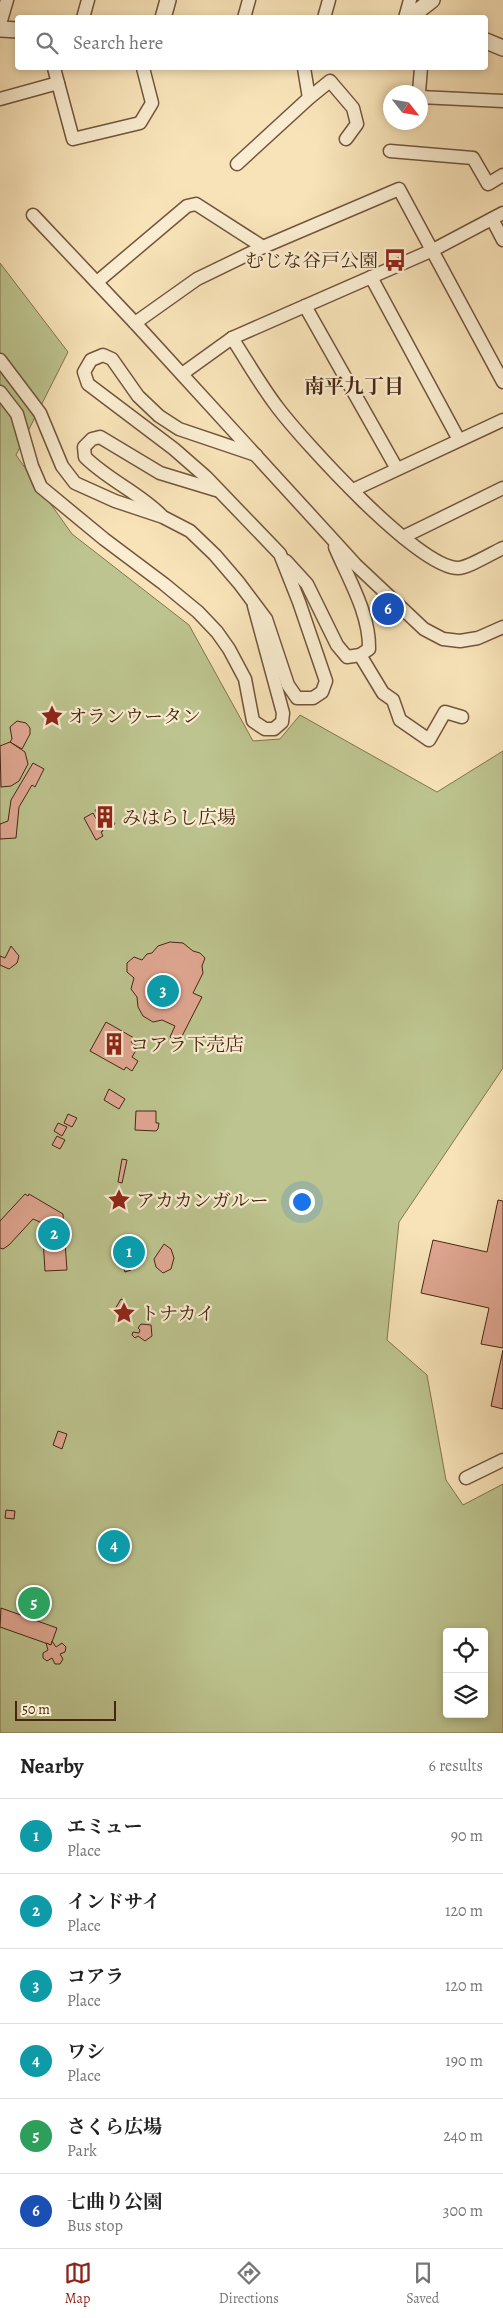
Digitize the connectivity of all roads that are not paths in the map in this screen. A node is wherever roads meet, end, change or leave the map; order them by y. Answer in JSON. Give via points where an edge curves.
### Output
{"nodes":[{"id":1,"x":7,"y":0,"type":"edge"},
{"id":2,"x":88,"y":0,"type":"edge"},
{"id":3,"x":168,"y":0,"type":"edge"},
{"id":4,"x":249,"y":0,"type":"edge"},
{"id":5,"x":329,"y":0,"type":"edge"},
{"id":6,"x":410,"y":0,"type":"edge"},
{"id":7,"x":432,"y":0,"type":"edge"},
{"id":8,"x":84,"y":15,"type":"edge"},
{"id":9,"x":164,"y":15,"type":"edge"},
{"id":10,"x":245,"y":15,"type":"edge"},
{"id":11,"x":325,"y":15,"type":"edge"},
{"id":12,"x":406,"y":15,"type":"edge"},
{"id":13,"x":413,"y":15,"type":"edge"},
{"id":14,"x":0,"y":24,"type":"edge"},
{"id":15,"x":0,"y":29,"type":"edge"},
{"id":16,"x":15,"y":30,"type":"edge"},
{"id":17,"x":488,"y":42,"type":"edge"},
{"id":18,"x":503,"y":48,"type":"edge"},
{"id":19,"x":55,"y":70,"type":"edge"},
{"id":20,"x":144,"y":70,"type":"edge"},
{"id":21,"x":304,"y":70,"type":"edge"},
{"id":22,"x":421,"y":70,"type":"edge"},
{"id":23,"x":58,"y":83,"type":"junction"},
{"id":24,"x":420,"y":85,"type":"edge"},
{"id":25,"x":428,"y":97,"type":"edge"},
{"id":26,"x":309,"y":98,"type":"junction"},
{"id":27,"x":0,"y":99,"type":"edge"},
{"id":28,"x":503,"y":100,"type":"edge"},
{"id":29,"x":346,"y":139,"type":"dead end"},
{"id":30,"x":390,"y":151,"type":"dead end"},
{"id":31,"x":237,"y":164,"type":"dead end"},
{"id":32,"x":503,"y":175,"type":"edge"},
{"id":33,"x":33,"y":215,"type":"dead end"},
{"id":34,"x":497,"y":216,"type":"edge"},
{"id":35,"x":503,"y":240,"type":"edge"},
{"id":36,"x":263,"y":247,"type":"junction"},
{"id":37,"x":433,"y":250,"type":"junction"},
{"id":38,"x":370,"y":277,"type":"junction"},
{"id":39,"x":97,"y":282,"type":"junction"},
{"id":40,"x":305,"y":306,"type":"junction"},
{"id":41,"x":135,"y":323,"type":"junction"},
{"id":42,"x":232,"y":338,"type":"junction"},
{"id":43,"x":0,"y":360,"type":"edge"},
{"id":44,"x":182,"y":374,"type":"junction"},
{"id":45,"x":503,"y":382,"type":"edge"},
{"id":46,"x":0,"y":392,"type":"edge"},
{"id":47,"x":503,"y":420,"type":"edge"},
{"id":48,"x":459,"y":440,"type":"junction"},
{"id":49,"x":256,"y":456,"type":"junction"},
{"id":50,"x":397,"y":470,"type":"junction"},
{"id":51,"x":503,"y":488,"type":"edge"},
{"id":52,"x":219,"y":490,"type":"junction"},
{"id":53,"x":353,"y":490,"type":"junction"},
{"id":54,"x":163,"y":517,"type":"junction"},
{"id":55,"x":403,"y":537,"type":"junction"},
{"id":56,"x":331,"y":538,"type":"junction"},
{"id":57,"x":503,"y":548,"type":"edge"},
{"id":58,"x":280,"y":554,"type":"junction"},
{"id":59,"x":253,"y":601,"type":"junction"},
{"id":60,"x":503,"y":627,"type":"edge"},
{"id":61,"x":360,"y":656,"type":"junction"},
{"id":62,"x":462,"y":717,"type":"dead end"},
{"id":63,"x":503,"y":1460,"type":"edge"},
{"id":64,"x":466,"y":1478,"type":"dead end"}],
"edges":[{"from":1,"to":14,"type":"street"},
{"from":2,"to":8,"type":"street"},
{"from":3,"to":9,"type":"street"},
{"from":4,"to":10,"type":"street"},
{"from":5,"to":11,"type":"street"},
{"from":6,"to":12,"type":"street"},
{"from":7,"to":13,"type":"street"},
{"from":15,"to":16,"type":"street"},
{"from":17,"to":18,"type":"street"},
{"from":19,"to":23,"type":"street"},
{"from":20,"to":23,"type":"street","via":[[152,103],[140,123],[73,139]]},
{"from":21,"to":26,"type":"street"},
{"from":22,"to":24,"type":"street"},
{"from":23,"to":27,"type":"street"},
{"from":25,"to":28,"type":"street"},
{"from":26,"to":29,"type":"street","via":[[330,81],[353,108],[357,124]]},
{"from":26,"to":31,"type":"street"},
{"from":30,"to":32,"type":"street","via":[[474,158],[488,184]]},
{"from":33,"to":39,"type":"street"},
{"from":34,"to":35,"type":"street"},
{"from":34,"to":37,"type":"street"},
{"from":36,"to":37,"type":"street","via":[[399,189]]},
{"from":36,"to":39,"type":"street","via":[[196,204],[187,206]]},
{"from":36,"to":41,"type":"street","via":[[197,279]]},
{"from":37,"to":38,"type":"street"},
{"from":37,"to":45,"type":"street"},
{"from":38,"to":40,"type":"street"},
{"from":38,"to":48,"type":"street"},
{"from":39,"to":41,"type":"street"},
{"from":40,"to":42,"type":"street"},
{"from":40,"to":50,"type":"street"},
{"from":41,"to":44,"type":"street"},
{"from":42,"to":44,"type":"street"},
{"from":42,"to":53,"type":"street","via":[[278,408]]},
{"from":43,"to":54,"type":"street","via":[[40,413],[62,466],[75,483]]},
{"from":44,"to":49,"type":"street"},
{"from":46,"to":59,"type":"street","via":[[17,414],[41,487],[198,612],[229,649],[245,679],[253,721],[274,729],[282,722],[283,713]]},
{"from":47,"to":48,"type":"street"},
{"from":48,"to":50,"type":"street"},
{"from":49,"to":52,"type":"street","via":[[179,428],[159,416],[138,396],[112,359],[103,355],[91,360],[84,372],[88,384],[174,448]]},
{"from":49,"to":56,"type":"street"},
{"from":50,"to":53,"type":"street"},
{"from":51,"to":55,"type":"street"},
{"from":52,"to":54,"type":"street","via":[[160,473],[116,445],[100,437],[92,438],[84,447],[85,457],[98,470],[149,503]]},
{"from":52,"to":58,"type":"street"},
{"from":53,"to":55,"type":"street"},
{"from":54,"to":59,"type":"street","via":[[190,531],[215,555]]},
{"from":55,"to":57,"type":"street","via":[[443,565],[459,568]]},
{"from":56,"to":60,"type":"street","via":[[424,630],[443,639],[460,641],[478,638]]},
{"from":56,"to":61,"type":"street","via":[[359,602],[369,637],[369,649]]},
{"from":58,"to":59,"type":"street","via":[[326,681],[322,692],[313,698],[297,698],[288,685],[266,619]]},
{"from":58,"to":61,"type":"street","via":[[307,584],[336,645],[347,657]]},
{"from":61,"to":62,"type":"street","via":[[383,693],[393,700],[400,720],[430,740],[445,712]]},
{"from":63,"to":64,"type":"street"}]}
